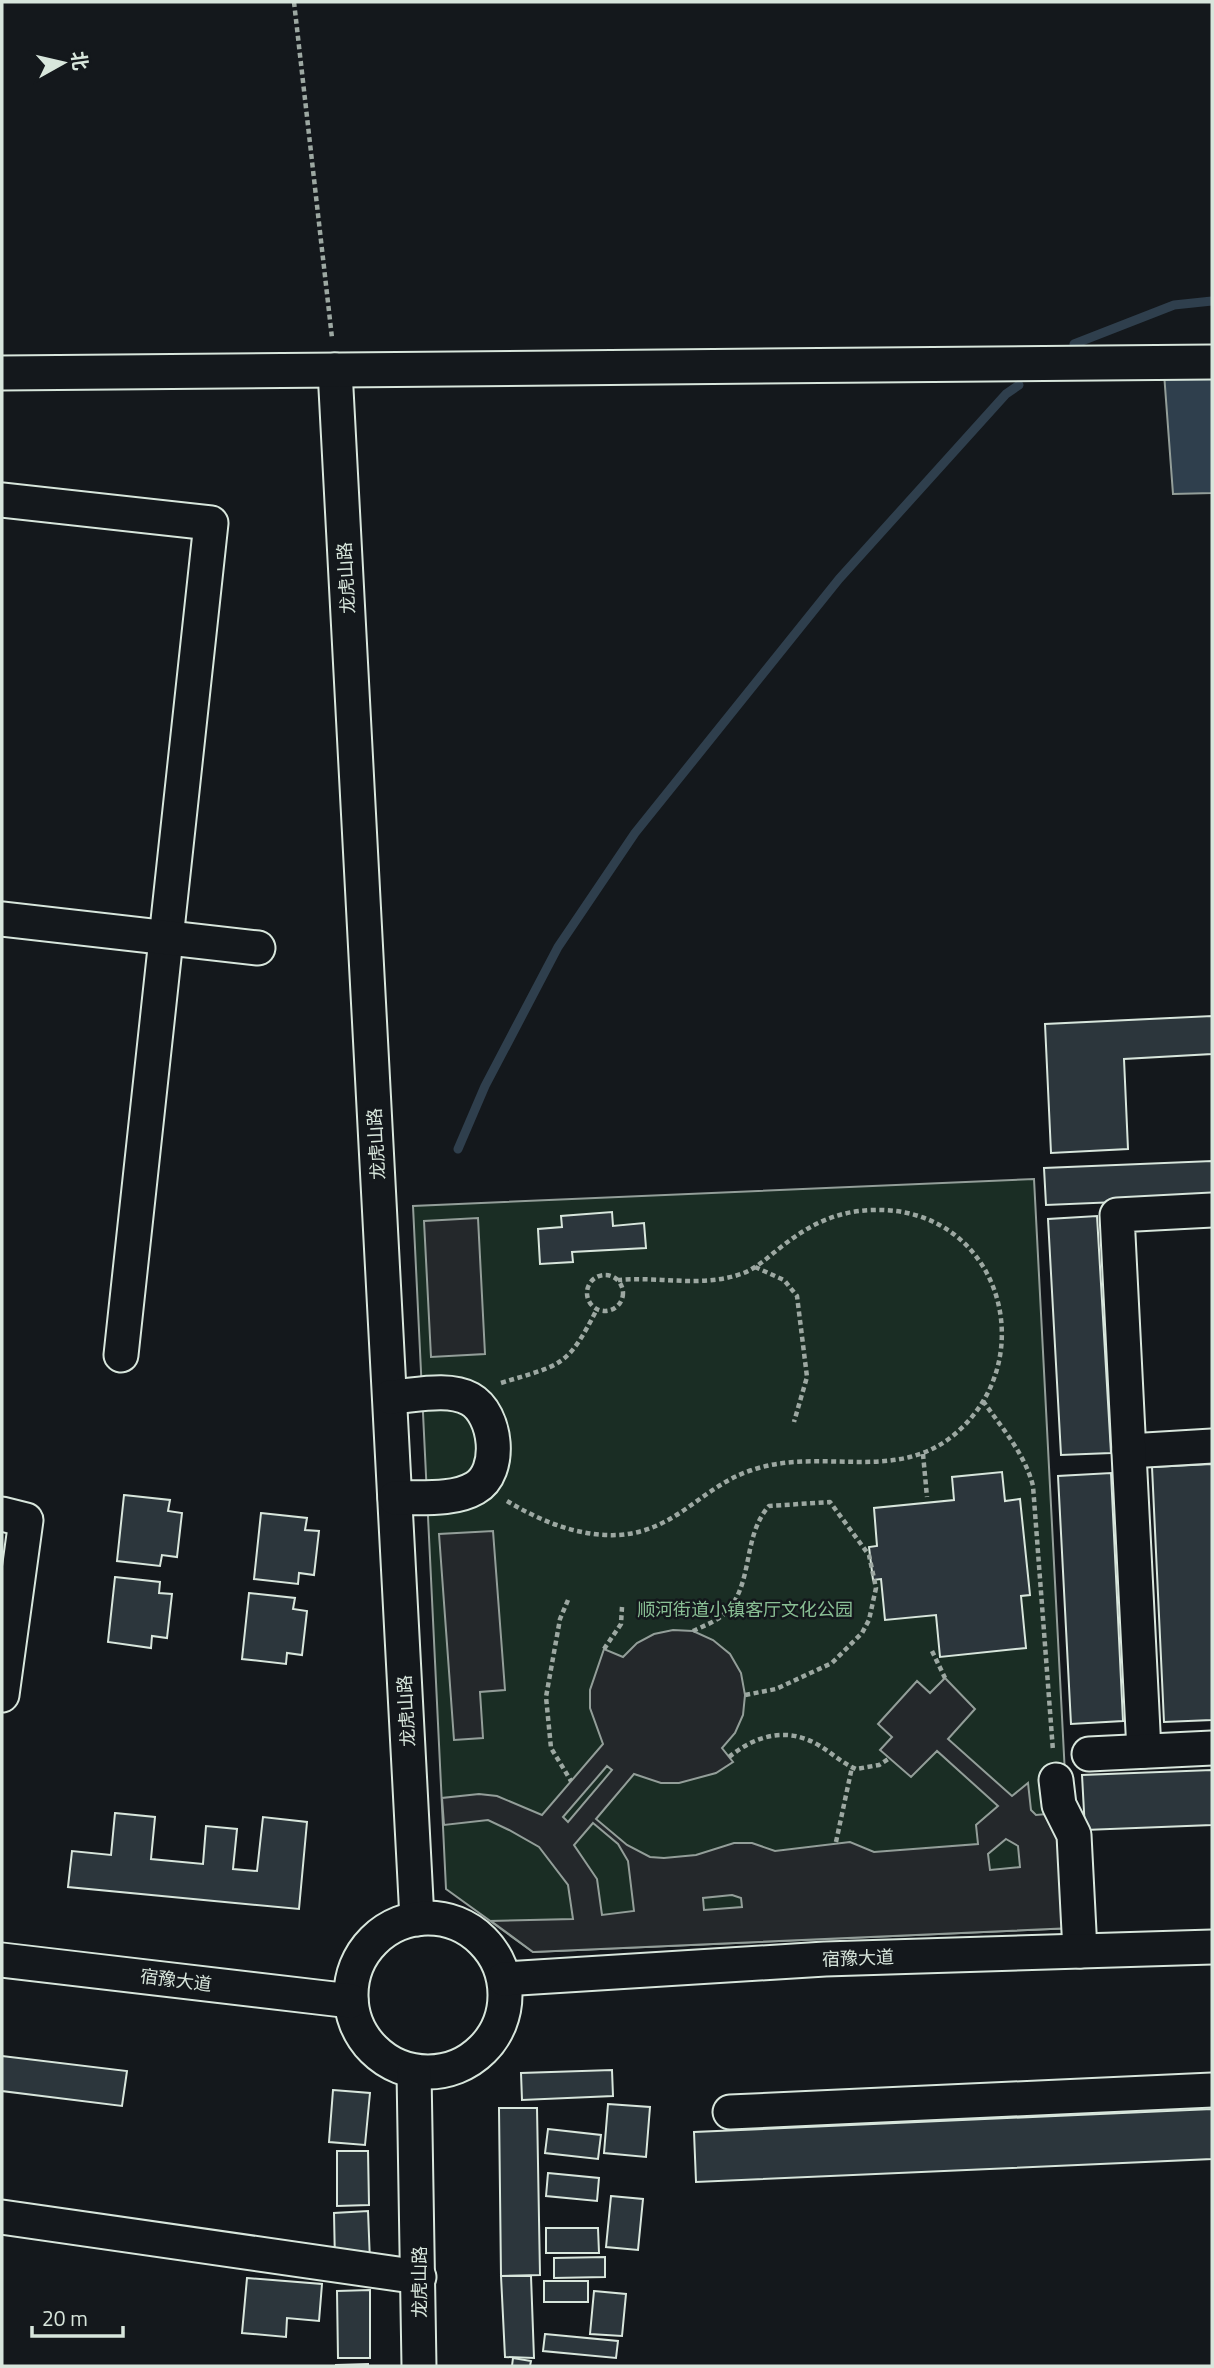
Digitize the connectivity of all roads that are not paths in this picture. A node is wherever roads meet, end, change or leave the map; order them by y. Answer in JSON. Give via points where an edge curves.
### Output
{"nodes":[{"id":1,"x":1212,"y":362,"type":"edge"},
{"id":2,"x":335,"y":370,"type":"junction"},
{"id":3,"x":2,"y":373,"type":"edge"},
{"id":4,"x":2,"y":500,"type":"edge"},
{"id":5,"x":2,"y":919,"type":"edge"},
{"id":6,"x":165,"y":938,"type":"junction"},
{"id":7,"x":258,"y":948,"type":"dead end"},
{"id":8,"x":1212,"y":1210,"type":"edge"},
{"id":9,"x":121,"y":1355,"type":"dead end"},
{"id":10,"x":390,"y":1397,"type":"junction"},
{"id":11,"x":1212,"y":1446,"type":"edge"},
{"id":12,"x":1129,"y":1451,"type":"junction"},
{"id":13,"x":395,"y":1498,"type":"junction"},
{"id":14,"x":2,"y":1514,"type":"edge"},
{"id":15,"x":2,"y":1695,"type":"edge"},
{"id":16,"x":1212,"y":1748,"type":"edge"},
{"id":17,"x":1144,"y":1751,"type":"junction"},
{"id":18,"x":1089,"y":1754,"type":"dead end"},
{"id":19,"x":1056,"y":1780,"type":"road end"},
{"id":20,"x":417,"y":1919,"type":"junction"},
{"id":21,"x":1212,"y":1947,"type":"edge"},
{"id":22,"x":1080,"y":1951,"type":"junction"},
{"id":23,"x":2,"y":1960,"type":"edge"},
{"id":24,"x":504,"y":1979,"type":"junction"},
{"id":25,"x":351,"y":2001,"type":"junction"},
{"id":26,"x":414,"y":2071,"type":"junction"},
{"id":27,"x":1212,"y":2090,"type":"edge"},
{"id":28,"x":730,"y":2112,"type":"dead end"},
{"id":29,"x":2,"y":2217,"type":"edge"},
{"id":30,"x":419,"y":2277,"type":"junction"},
{"id":31,"x":419,"y":2366,"type":"edge"}],
"edges":[{"from":1,"to":2,"type":"street"},
{"from":2,"to":3,"type":"street"},
{"from":2,"to":10,"type":"street","name":"龙虎山路"},
{"from":4,"to":6,"type":"street","via":[[211,523]]},
{"from":5,"to":6,"type":"street"},
{"from":6,"to":7,"type":"street"},
{"from":6,"to":9,"type":"street"},
{"from":8,"to":12,"type":"street","via":[[1117,1215]]},
{"from":10,"to":13,"type":"street","name":"龙虎山路"},
{"from":10,"to":13,"type":"street","via":[[446,1393],[471,1399],[484,1412],[490,1428],[493,1464],[476,1488],[450,1496]]},
{"from":11,"to":12,"type":"street"},
{"from":12,"to":17,"type":"street"},
{"from":13,"to":20,"type":"street","name":"龙虎山路"},
{"from":14,"to":15,"type":"street","via":[[26,1520]]},
{"from":16,"to":17,"type":"street"},
{"from":17,"to":18,"type":"street"},
{"from":19,"to":22,"type":"street","via":[[1059,1805],[1074,1835]]},
{"from":20,"to":24,"type":"street","via":[[456,1923],[478,1936],[495,1955]]},
{"from":20,"to":25,"type":"street","via":[[382,1932],[364,1951],[354,1975]]},
{"from":21,"to":22,"type":"street","name":"宿豫大道"},
{"from":22,"to":24,"type":"street","name":"宿豫大道","via":[[825,1959]]},
{"from":23,"to":25,"type":"street","name":"宿豫大道"},
{"from":24,"to":26,"type":"street","via":[[505,2004],[498,2029],[484,2049],[463,2064],[440,2072]]},
{"from":25,"to":26,"type":"street","via":[[357,2025],[371,2048],[391,2063]]},
{"from":26,"to":30,"type":"street","name":"龙虎山路"},
{"from":27,"to":28,"type":"street"},
{"from":29,"to":30,"type":"street"},
{"from":30,"to":31,"type":"street","name":"龙虎山路"}]}
